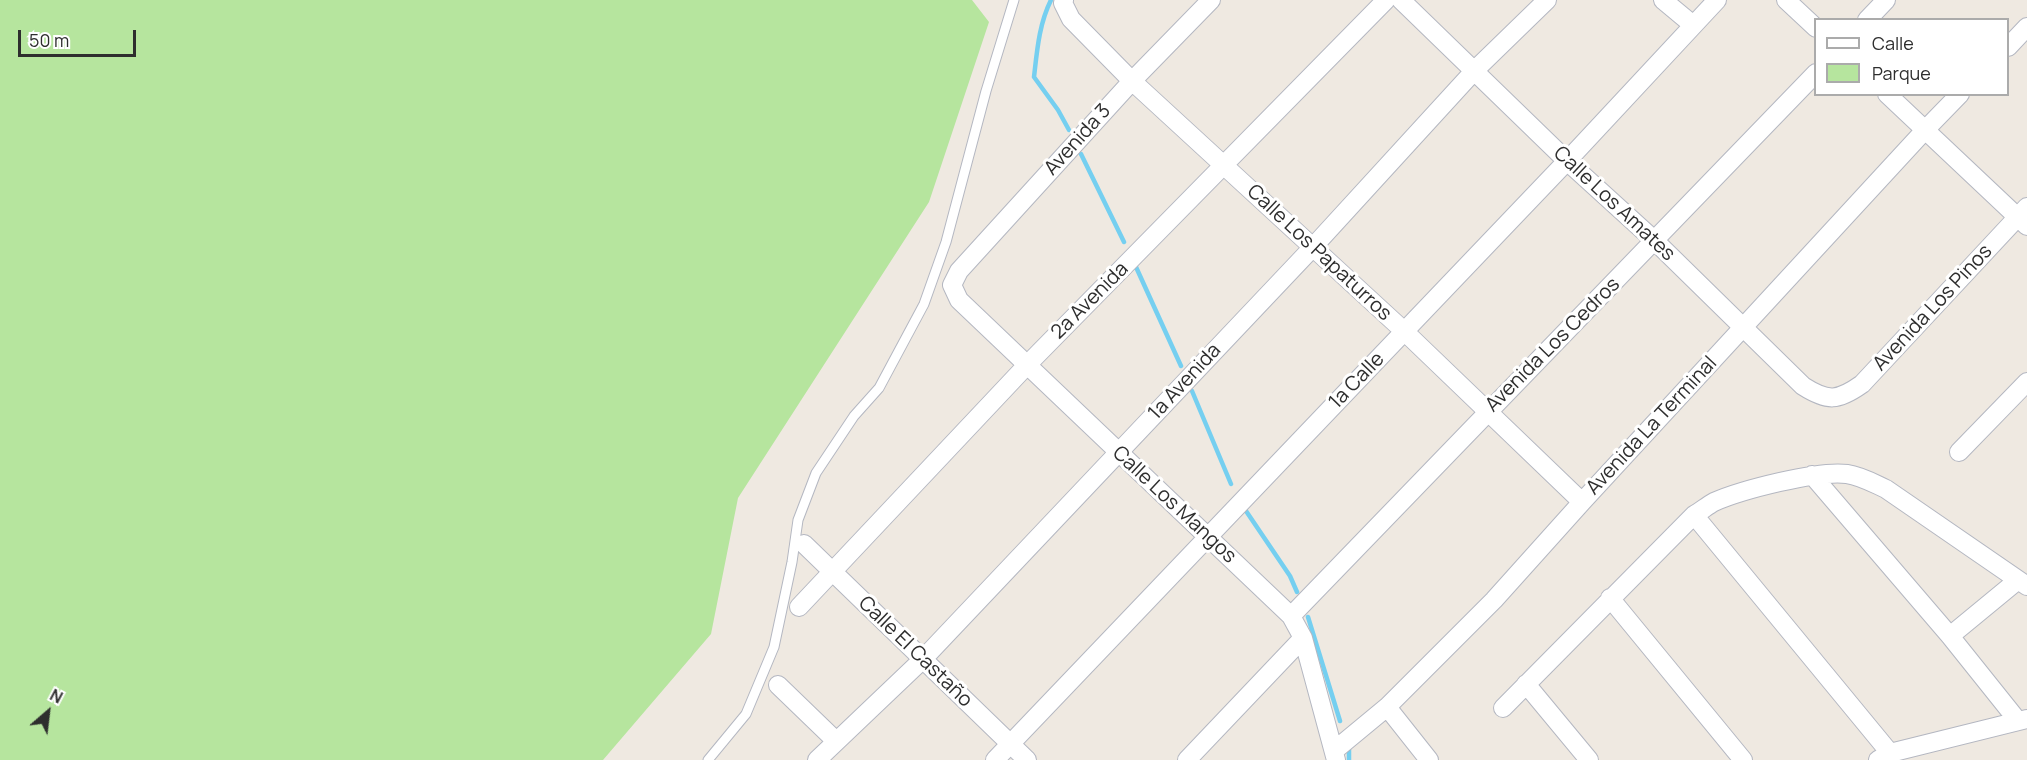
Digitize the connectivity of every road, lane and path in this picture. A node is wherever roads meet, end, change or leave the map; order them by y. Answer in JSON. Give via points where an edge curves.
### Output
{"nodes":[{"id":1,"x":1014,"y":0,"type":"edge"},
{"id":2,"x":1064,"y":0,"type":"edge"},
{"id":3,"x":1211,"y":0,"type":"edge"},
{"id":4,"x":1386,"y":0,"type":"edge"},
{"id":5,"x":1401,"y":0,"type":"edge"},
{"id":6,"x":1547,"y":0,"type":"edge"},
{"id":7,"x":1663,"y":0,"type":"edge"},
{"id":8,"x":1717,"y":0,"type":"edge"},
{"id":9,"x":1786,"y":0,"type":"edge"},
{"id":10,"x":1886,"y":0,"type":"edge"},
{"id":11,"x":1869,"y":18,"type":"edge"},
{"id":12,"x":1693,"y":25,"type":"junction"},
{"id":13,"x":1814,"y":27,"type":"edge"},
{"id":14,"x":2027,"y":27,"type":"edge"},
{"id":15,"x":2009,"y":45,"type":"edge"},
{"id":16,"x":1475,"y":70,"type":"junction"},
{"id":17,"x":1814,"y":74,"type":"edge"},
{"id":18,"x":1132,"y":81,"type":"junction"},
{"id":19,"x":1889,"y":96,"type":"edge"},
{"id":20,"x":1958,"y":96,"type":"edge"},
{"id":21,"x":1925,"y":130,"type":"junction"},
{"id":22,"x":1568,"y":161,"type":"junction"},
{"id":23,"x":1224,"y":166,"type":"junction"},
{"id":24,"x":2024,"y":216,"type":"edge"},
{"id":25,"x":1655,"y":241,"type":"junction"},
{"id":26,"x":1313,"y":247,"type":"junction"},
{"id":27,"x":952,"y":285,"type":"joint"},
{"id":28,"x":1744,"y":327,"type":"junction"},
{"id":29,"x":1404,"y":331,"type":"junction"},
{"id":30,"x":1027,"y":365,"type":"junction"},
{"id":31,"x":2027,"y":382,"type":"edge"},
{"id":32,"x":1832,"y":399,"type":"joint"},
{"id":33,"x":1487,"y":411,"type":"junction"},
{"id":34,"x":1119,"y":452,"type":"junction"},
{"id":35,"x":1959,"y":452,"type":"dead end"},
{"id":36,"x":1812,"y":475,"type":"junction"},
{"id":37,"x":1582,"y":502,"type":"junction"},
{"id":38,"x":1695,"y":515,"type":"junction"},
{"id":39,"x":1208,"y":536,"type":"junction"},
{"id":40,"x":804,"y":544,"type":"dead end"},
{"id":41,"x":832,"y":572,"type":"junction"},
{"id":42,"x":2022,"y":583,"type":"edge"},
{"id":43,"x":1610,"y":598,"type":"junction"},
{"id":44,"x":799,"y":607,"type":"dead end"},
{"id":45,"x":1291,"y":616,"type":"junction"},
{"id":46,"x":1950,"y":636,"type":"junction"},
{"id":47,"x":1303,"y":638,"type":"junction"},
{"id":48,"x":922,"y":660,"type":"junction"},
{"id":49,"x":1526,"y":684,"type":"junction"},
{"id":50,"x":778,"y":685,"type":"dead end"},
{"id":51,"x":1387,"y":707,"type":"junction"},
{"id":52,"x":1503,"y":708,"type":"dead end"},
{"id":53,"x":2022,"y":720,"type":"edge"},
{"id":54,"x":836,"y":741,"type":"junction"},
{"id":55,"x":1010,"y":744,"type":"junction"},
{"id":56,"x":1336,"y":755,"type":"edge"},
{"id":57,"x":1884,"y":756,"type":"edge"},
{"id":58,"x":708,"y":760,"type":"edge"},
{"id":59,"x":817,"y":760,"type":"edge"},
{"id":60,"x":995,"y":760,"type":"edge"},
{"id":61,"x":1027,"y":760,"type":"edge"},
{"id":62,"x":1187,"y":760,"type":"edge"},
{"id":63,"x":1429,"y":760,"type":"edge"},
{"id":64,"x":1589,"y":760,"type":"edge"},
{"id":65,"x":1743,"y":760,"type":"edge"}],
"edges":[{"from":1,"to":58,"type":"lane","via":[[946,242],[924,304],[879,388],[854,416],[816,473],[798,520],[774,647],[746,714]]},
{"from":2,"to":18,"type":"street","name":"Calle Los Papaturros","via":[[1071,19]]},
{"from":3,"to":18,"type":"street","name":"Avenida 3"},
{"from":4,"to":23,"type":"street","name":"2a Avenida"},
{"from":5,"to":16,"type":"street","name":"Calle Los Amates"},
{"from":6,"to":16,"type":"street","name":"1a Avenida"},
{"from":7,"to":12,"type":"street"},
{"from":8,"to":12,"type":"street","name":"1a Calle"},
{"from":9,"to":13,"type":"street"},
{"from":10,"to":11,"type":"street"},
{"from":12,"to":22,"type":"street","name":"1a Calle"},
{"from":14,"to":15,"type":"street"},
{"from":16,"to":22,"type":"street","name":"Calle Los Amates"},
{"from":16,"to":26,"type":"street","name":"1a Avenida"},
{"from":17,"to":25,"type":"street","name":"Avenida Los Cedros"},
{"from":18,"to":23,"type":"street","name":"Calle Los Papaturros"},
{"from":18,"to":27,"type":"street","name":"Avenida 3","via":[[959,271]]},
{"from":19,"to":21,"type":"street"},
{"from":20,"to":21,"type":"street","name":"Avenida La Terminal"},
{"from":21,"to":24,"type":"street"},
{"from":21,"to":28,"type":"street","name":"Avenida La Terminal"},
{"from":22,"to":25,"type":"street","name":"Calle Los Amates"},
{"from":22,"to":29,"type":"street","name":"1a Calle"},
{"from":23,"to":26,"type":"street","name":"Calle Los Papaturros"},
{"from":23,"to":30,"type":"street","name":"2a Avenida"},
{"from":24,"to":32,"type":"street","name":"Avenida Los Pinos","via":[[1862,384],[1847,395]]},
{"from":25,"to":28,"type":"street","name":"Calle Los Amates"},
{"from":25,"to":33,"type":"street","name":"Avenida Los Cedros"},
{"from":26,"to":29,"type":"street","name":"Calle Los Papaturros"},
{"from":26,"to":34,"type":"street","name":"1a Avenida"},
{"from":27,"to":30,"type":"street","name":"Calle Los Mangos","via":[[958,300]]},
{"from":28,"to":32,"type":"street","name":"Calle Los Amates","via":[[1803,386]]},
{"from":28,"to":37,"type":"street","name":"Avenida La Terminal"},
{"from":29,"to":33,"type":"street","name":"Calle Los Papaturros"},
{"from":29,"to":39,"type":"street","name":"1a Calle"},
{"from":30,"to":34,"type":"street","name":"Calle Los Mangos"},
{"from":30,"to":41,"type":"street","name":"2a Avenida"},
{"from":31,"to":35,"type":"street"},
{"from":33,"to":37,"type":"street","name":"Calle Los Papaturros"},
{"from":33,"to":45,"type":"street","name":"Avenida Los Cedros"},
{"from":34,"to":39,"type":"street","name":"Calle Los Mangos"},
{"from":34,"to":48,"type":"street","name":"1a Avenida"},
{"from":36,"to":38,"type":"street","via":[[1738,494]]},
{"from":36,"to":42,"type":"street","via":[[1846,474],[1886,489]]},
{"from":36,"to":46,"type":"street"},
{"from":37,"to":51,"type":"street","name":"Avenida La Terminal","via":[[1494,600]]},
{"from":38,"to":43,"type":"street"},
{"from":38,"to":57,"type":"street"},
{"from":39,"to":45,"type":"street","name":"Calle Los Mangos"},
{"from":39,"to":55,"type":"street","name":"1a Calle"},
{"from":40,"to":41,"type":"street","name":"Calle El Castaño"},
{"from":41,"to":44,"type":"street","name":"2a Avenida"},
{"from":41,"to":48,"type":"street","name":"Calle El Castaño"},
{"from":42,"to":46,"type":"street"},
{"from":43,"to":49,"type":"street"},
{"from":43,"to":65,"type":"street"},
{"from":45,"to":47,"type":"street","name":"Calle Los Mangos"},
{"from":46,"to":53,"type":"street"},
{"from":47,"to":56,"type":"street","name":"Calle Los Mangos"},
{"from":47,"to":62,"type":"street"},
{"from":48,"to":54,"type":"street","name":"1a Avenida"},
{"from":48,"to":55,"type":"street","name":"Calle El Castaño"},
{"from":49,"to":52,"type":"street"},
{"from":49,"to":64,"type":"street"},
{"from":50,"to":54,"type":"street"},
{"from":51,"to":56,"type":"street","name":"Avenida La Terminal"},
{"from":51,"to":63,"type":"street"},
{"from":53,"to":57,"type":"street"},
{"from":54,"to":59,"type":"street","name":"1a Avenida"},
{"from":55,"to":60,"type":"street","name":"1a Calle"},
{"from":55,"to":61,"type":"street","name":"Calle El Castaño"}]}
